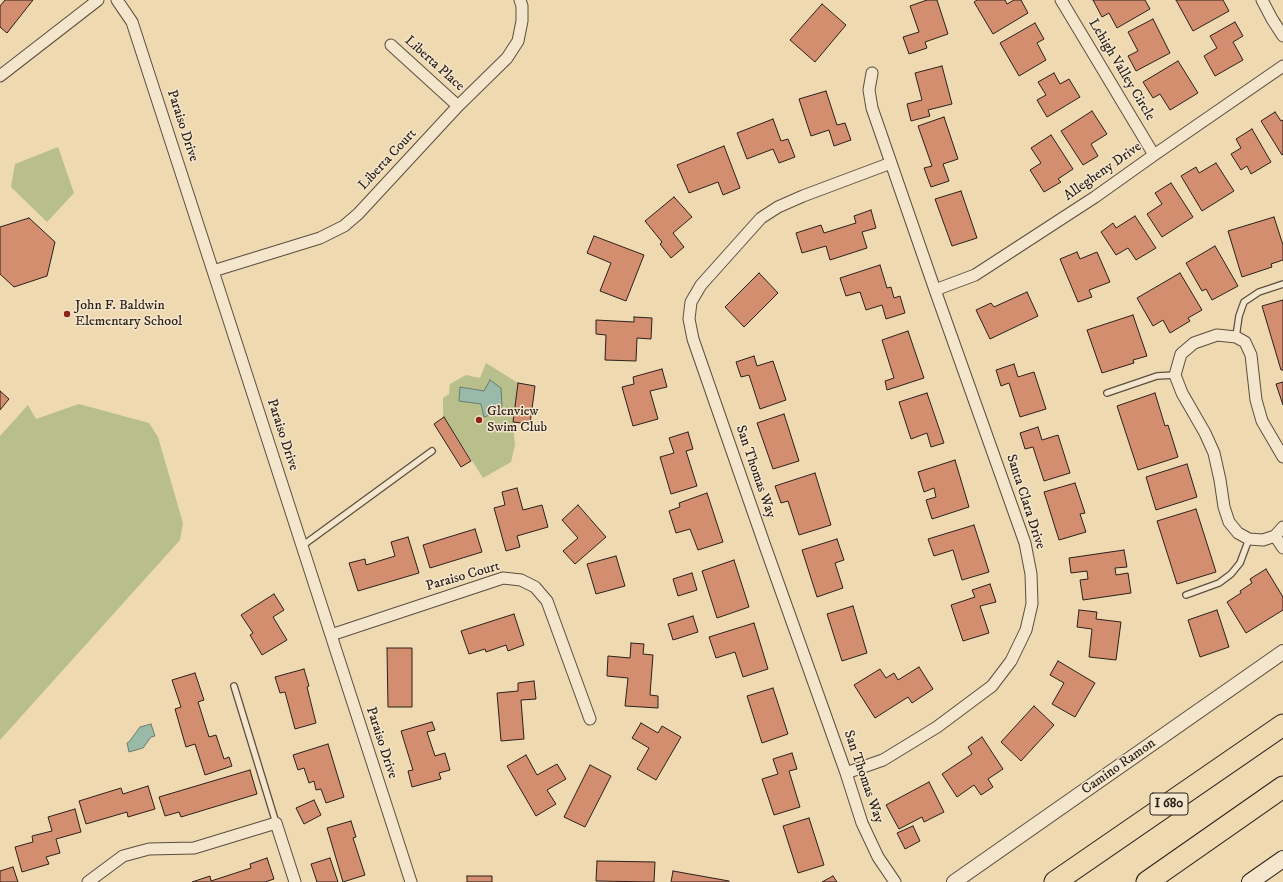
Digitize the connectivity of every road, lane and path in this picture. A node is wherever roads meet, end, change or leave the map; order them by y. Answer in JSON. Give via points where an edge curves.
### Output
{"nodes":[{"id":1,"x":98,"y":0,"type":"edge"},
{"id":2,"x":117,"y":0,"type":"edge"},
{"id":3,"x":520,"y":0,"type":"edge"},
{"id":4,"x":1061,"y":0,"type":"edge"},
{"id":5,"x":1262,"y":0,"type":"edge"},
{"id":6,"x":1283,"y":36,"type":"edge"},
{"id":7,"x":390,"y":45,"type":"dead end"},
{"id":8,"x":1283,"y":66,"type":"edge"},
{"id":9,"x":872,"y":73,"type":"dead end"},
{"id":10,"x":0,"y":76,"type":"edge"},
{"id":11,"x":458,"y":106,"type":"junction"},
{"id":12,"x":1154,"y":154,"type":"junction"},
{"id":13,"x":891,"y":163,"type":"junction"},
{"id":14,"x":213,"y":271,"type":"junction"},
{"id":15,"x":1283,"y":284,"type":"edge"},
{"id":16,"x":935,"y":290,"type":"junction"},
{"id":17,"x":1236,"y":337,"type":"junction"},
{"id":18,"x":1175,"y":375,"type":"junction"},
{"id":19,"x":1107,"y":393,"type":"dead end"},
{"id":20,"x":432,"y":451,"type":"dead end"},
{"id":21,"x":1283,"y":457,"type":"edge"},
{"id":22,"x":1283,"y":527,"type":"edge"},
{"id":23,"x":1275,"y":536,"type":"junction"},
{"id":24,"x":1249,"y":539,"type":"junction"},
{"id":25,"x":302,"y":546,"type":"junction"},
{"id":26,"x":1283,"y":548,"type":"edge"},
{"id":27,"x":1186,"y":595,"type":"dead end"},
{"id":28,"x":331,"y":635,"type":"junction"},
{"id":29,"x":1283,"y":652,"type":"edge"},
{"id":30,"x":234,"y":686,"type":"dead end"},
{"id":31,"x":590,"y":719,"type":"dead end"},
{"id":32,"x":1283,"y":725,"type":"edge"},
{"id":33,"x":846,"y":773,"type":"junction"},
{"id":34,"x":1283,"y":787,"type":"edge"},
{"id":35,"x":276,"y":823,"type":"junction"},
{"id":36,"x":1283,"y":859,"type":"edge"},
{"id":37,"x":88,"y":882,"type":"edge"},
{"id":38,"x":295,"y":882,"type":"edge"},
{"id":39,"x":411,"y":882,"type":"edge"},
{"id":40,"x":895,"y":882,"type":"edge"},
{"id":41,"x":954,"y":882,"type":"edge"},
{"id":42,"x":1055,"y":882,"type":"edge"},
{"id":43,"x":1148,"y":882,"type":"edge"},
{"id":44,"x":1250,"y":882,"type":"edge"}],
"edges":[{"from":1,"to":10,"type":"street"},
{"from":2,"to":14,"type":"street","name":"Paraiso Drive","via":[[132,22]]},
{"from":3,"to":11,"type":"street","name":"Liberta Court","via":[[522,21],[518,41],[507,58]]},
{"from":4,"to":12,"type":"street","name":"Lehigh Valley Circle"},
{"from":5,"to":6,"type":"street"},
{"from":7,"to":11,"type":"street","name":"Liberta Place"},
{"from":8,"to":12,"type":"street","name":"Allegheny Drive"},
{"from":9,"to":13,"type":"street","name":"Santa Clara Drive","via":[[869,90],[872,108]]},
{"from":11,"to":14,"type":"street","name":"Liberta Court","via":[[344,226],[320,238]]},
{"from":12,"to":16,"type":"street","name":"Allegheny Drive","via":[[1095,197],[975,275]]},
{"from":13,"to":16,"type":"street","name":"Santa Clara Drive"},
{"from":13,"to":33,"type":"street","name":"San Thomas Way","via":[[803,196],[761,218],[701,284],[691,302],[689,319],[693,339]]},
{"from":14,"to":25,"type":"street","name":"Paraiso Drive"},
{"from":15,"to":17,"type":"lane","via":[[1259,292],[1244,302]]},
{"from":16,"to":33,"type":"street","name":"Santa Clara Drive","via":[[1025,544],[1031,574],[1032,604],[1026,630],[1011,661],[992,686],[937,727],[890,756]]},
{"from":17,"to":18,"type":"street","via":[[1217,335],[1194,343],[1181,354]]},
{"from":17,"to":21,"type":"street","via":[[1245,342],[1251,355],[1256,400],[1262,421]]},
{"from":18,"to":19,"type":"lane","via":[[1157,376]]},
{"from":18,"to":24,"type":"street","via":[[1214,453],[1229,522],[1238,533]]},
{"from":20,"to":25,"type":"lane"},
{"from":22,"to":23,"type":"street"},
{"from":23,"to":24,"type":"street","via":[[1263,540]]},
{"from":23,"to":26,"type":"street"},
{"from":24,"to":27,"type":"lane","via":[[1240,563],[1231,574],[1218,583]]},
{"from":25,"to":28,"type":"street","name":"Paraiso Drive"},
{"from":28,"to":31,"type":"street","name":"Paraiso Court","via":[[503,578],[521,580],[535,587],[547,601]]},
{"from":28,"to":39,"type":"street","name":"Paraiso Drive"},
{"from":29,"to":41,"type":"street","name":"Camino Ramon"},
{"from":30,"to":35,"type":"lane"},
{"from":32,"to":42,"type":"highway","number":"I 680"},
{"from":33,"to":40,"type":"street","name":"San Thomas Way","via":[[862,823],[878,857]]},
{"from":34,"to":43,"type":"highway"},
{"from":35,"to":37,"type":"street","via":[[194,848],[149,849],[123,856]]},
{"from":35,"to":38,"type":"street"},
{"from":36,"to":44,"type":"main road"}]}
